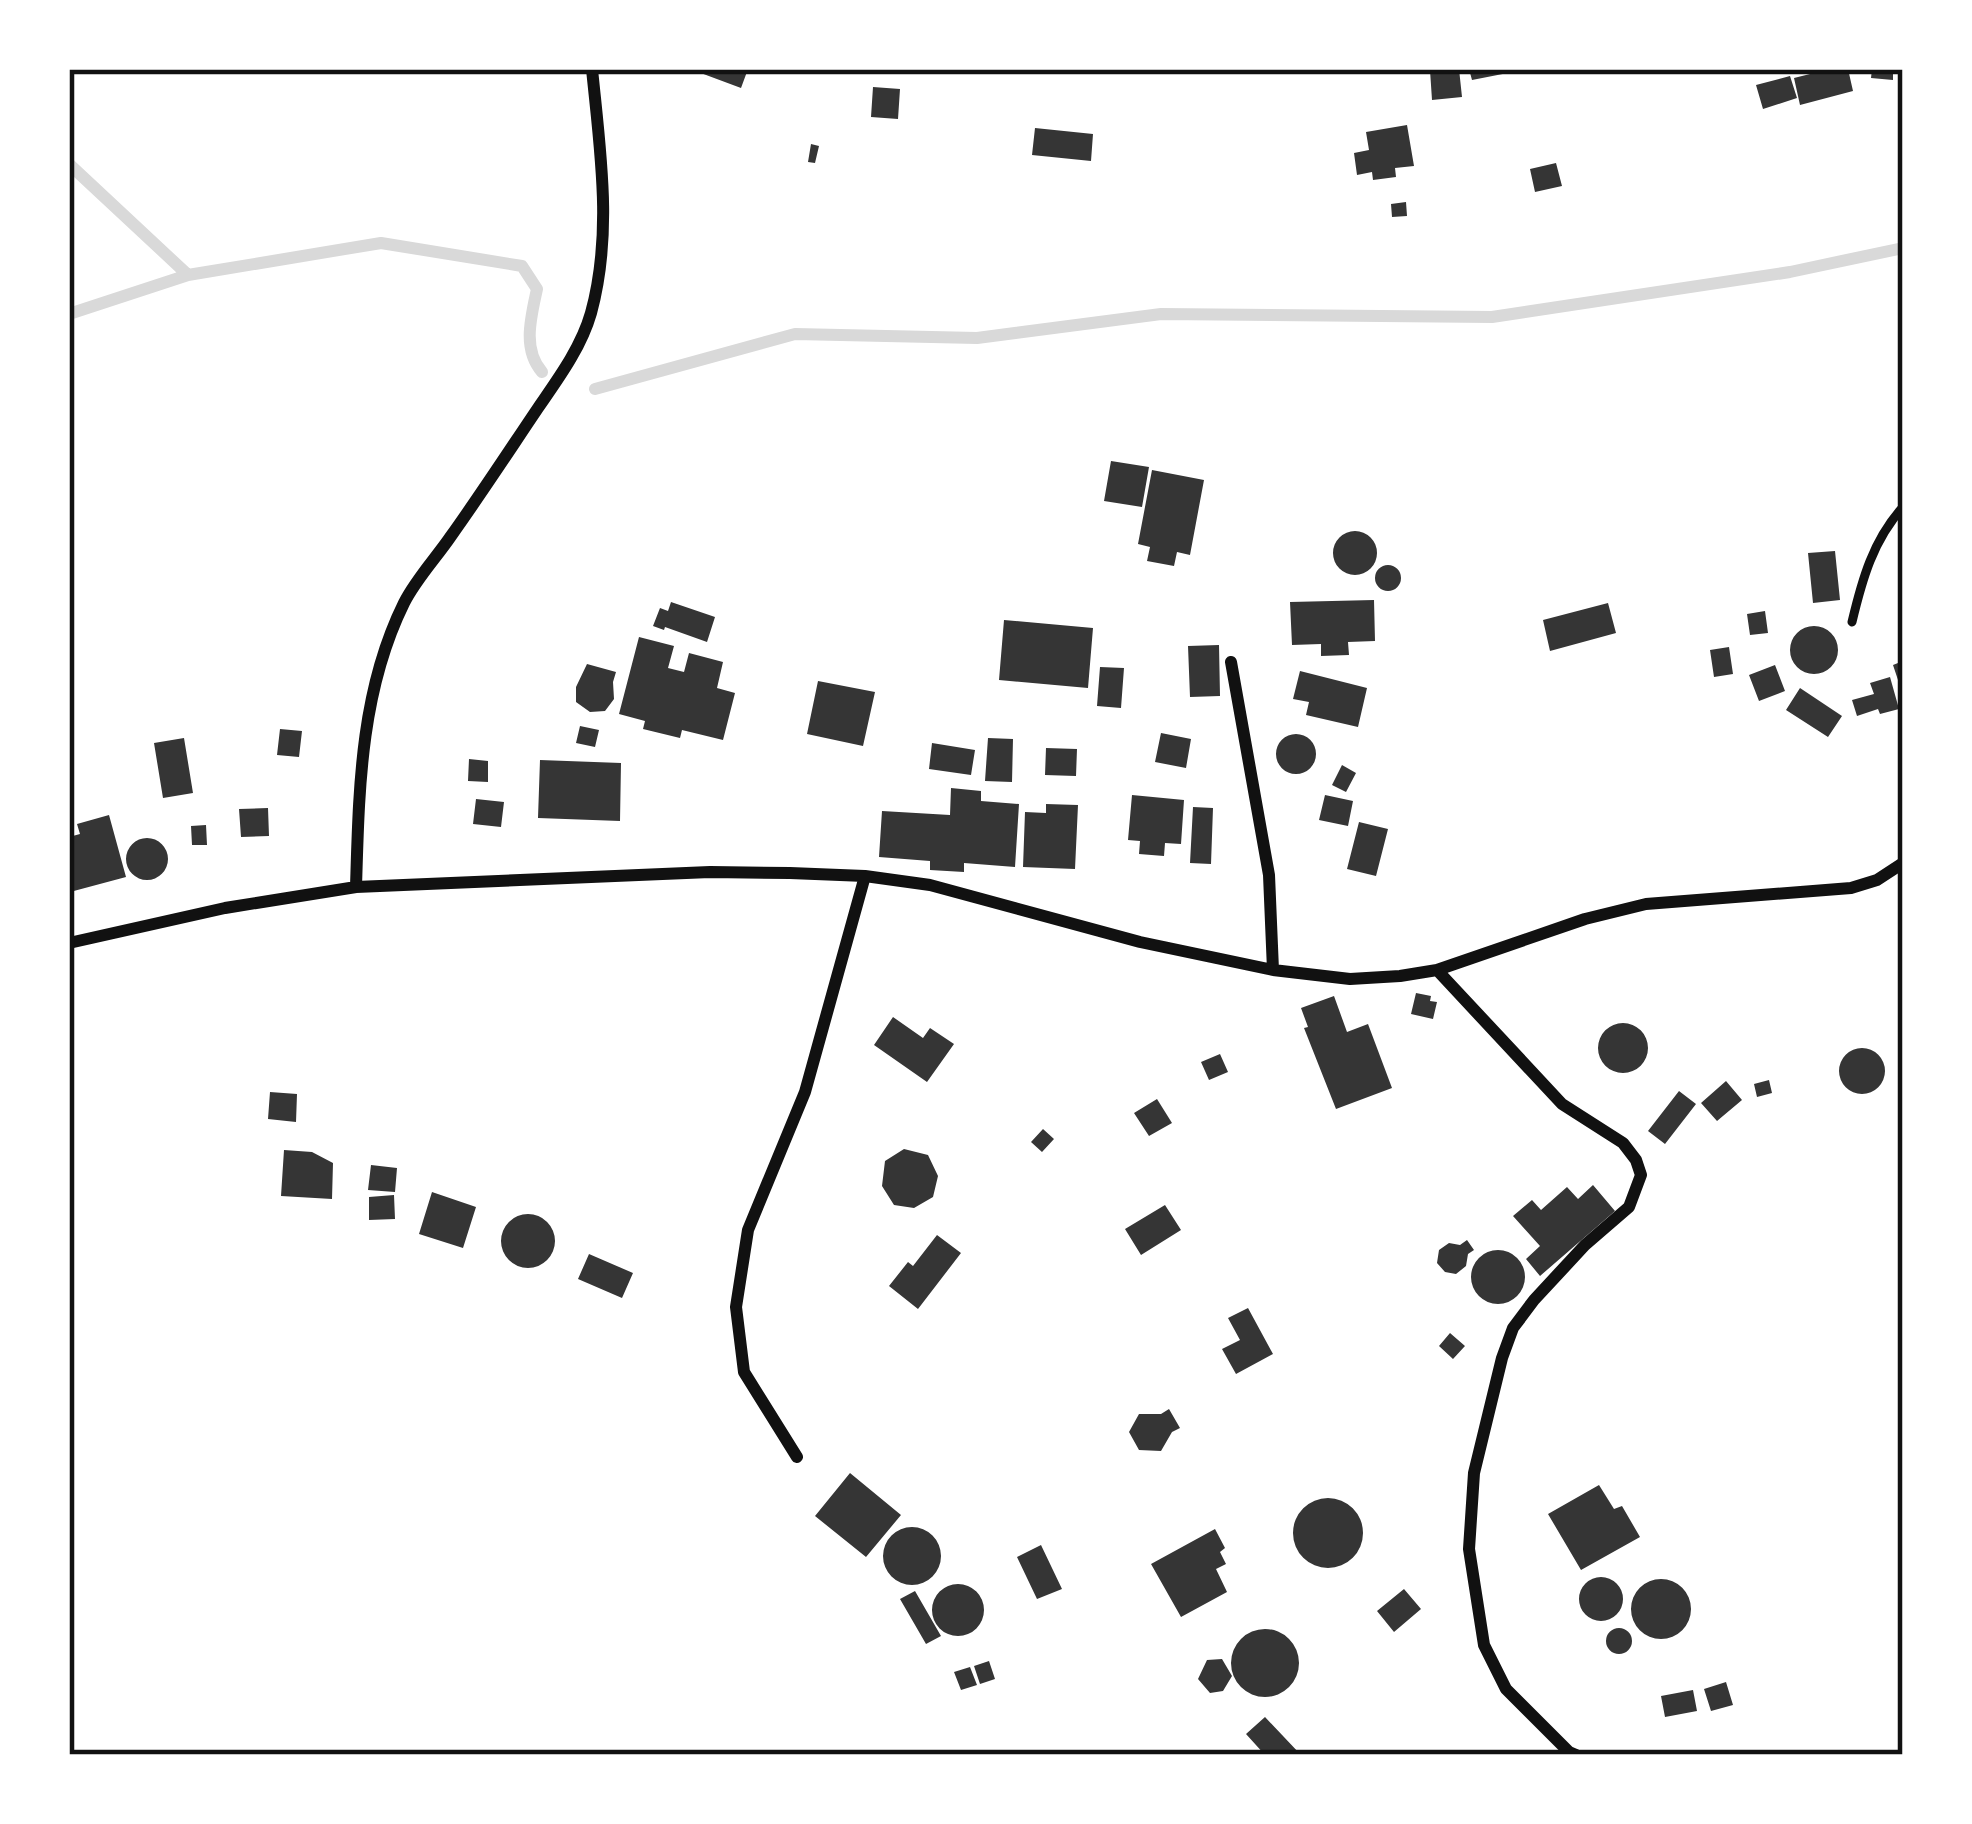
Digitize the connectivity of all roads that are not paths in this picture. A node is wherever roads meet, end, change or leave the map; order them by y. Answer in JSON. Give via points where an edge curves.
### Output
{"nodes":[{"id":1,"x":592,"y":69,"type":"edge"},
{"id":2,"x":1903,"y":507,"type":"edge"},
{"id":3,"x":1852,"y":622,"type":"dead end"},
{"id":4,"x":1231,"y":662,"type":"dead end"},
{"id":5,"x":1903,"y":863,"type":"edge"},
{"id":6,"x":865,"y":876,"type":"junction"},
{"id":7,"x":356,"y":887,"type":"junction"},
{"id":8,"x":69,"y":943,"type":"edge"},
{"id":9,"x":1273,"y":970,"type":"junction"},
{"id":10,"x":1437,"y":970,"type":"junction"},
{"id":11,"x":797,"y":1457,"type":"dead end"},
{"id":12,"x":1576,"y":1755,"type":"edge"}],
"edges":[{"from":1,"to":7,"type":"street","via":[[604,234],[590,317],[568,364],[406,598],[382,652],[358,792]]},
{"from":2,"to":3,"type":"lane","via":[[1865,568]]},
{"from":4,"to":9,"type":"street","via":[[1269,875]]},
{"from":5,"to":10,"type":"street","via":[[1851,888],[1646,904]]},
{"from":6,"to":7,"type":"street","via":[[710,872]]},
{"from":6,"to":9,"type":"street"},
{"from":6,"to":11,"type":"street","via":[[805,1092],[748,1230],[736,1306],[744,1372]]},
{"from":7,"to":8,"type":"street"},
{"from":9,"to":10,"type":"street","via":[[1350,979]]},
{"from":10,"to":12,"type":"street","via":[[1562,1104],[1623,1143],[1641,1175],[1629,1207],[1513,1328],[1472,1488],[1469,1549],[1484,1645],[1506,1690]]}]}
